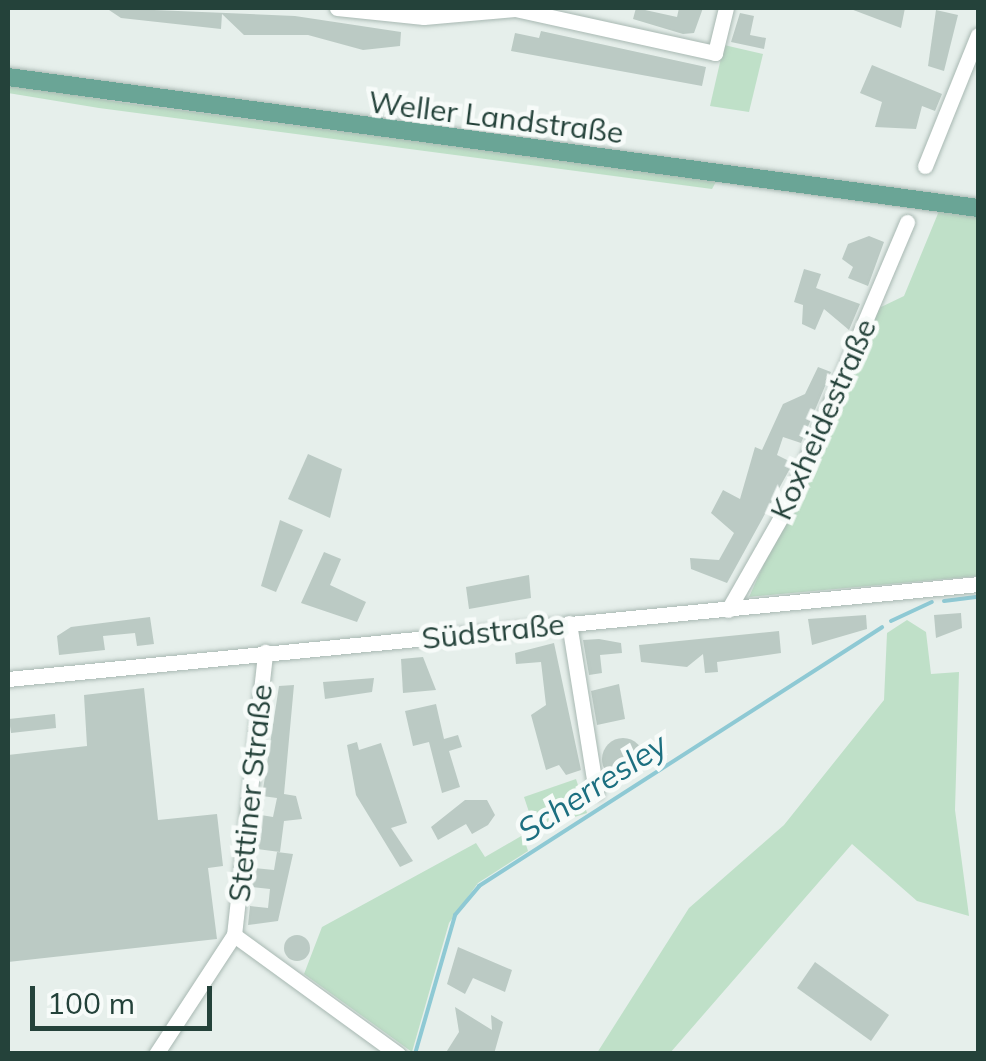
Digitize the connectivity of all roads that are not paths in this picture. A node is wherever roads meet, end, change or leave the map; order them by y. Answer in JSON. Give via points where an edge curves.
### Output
{"nodes":[{"id":1,"x":341,"y":8,"type":"edge"},
{"id":2,"x":726,"y":8,"type":"edge"},
{"id":3,"x":458,"y":10,"type":"edge"},
{"id":4,"x":978,"y":35,"type":"edge"},
{"id":5,"x":8,"y":77,"type":"edge"},
{"id":6,"x":925,"y":166,"type":"dead end"},
{"id":7,"x":978,"y":208,"type":"edge"},
{"id":8,"x":907,"y":222,"type":"dead end"},
{"id":9,"x":978,"y":584,"type":"edge"},
{"id":10,"x":728,"y":610,"type":"junction"},
{"id":11,"x":568,"y":623,"type":"junction"},
{"id":12,"x":265,"y":652,"type":"junction"},
{"id":13,"x":8,"y":680,"type":"edge"},
{"id":14,"x":596,"y":792,"type":"dead end"},
{"id":15,"x":234,"y":935,"type":"junction"},
{"id":16,"x":156,"y":1054,"type":"edge"},
{"id":17,"x":398,"y":1054,"type":"edge"}],
"edges":[{"from":1,"to":3,"type":"street"},
{"from":2,"to":3,"type":"street","via":[[715,53],[515,8]]},
{"from":4,"to":6,"type":"street"},
{"from":5,"to":7,"type":"main road","name":"Weller Landstraße"},
{"from":8,"to":10,"type":"street","name":"Koxheidestraße","via":[[784,512]]},
{"from":9,"to":10,"type":"street","name":"Südstraße"},
{"from":10,"to":11,"type":"street","name":"Südstraße"},
{"from":11,"to":12,"type":"street","name":"Südstraße"},
{"from":11,"to":14,"type":"street"},
{"from":12,"to":13,"type":"street","name":"Südstraße"},
{"from":12,"to":15,"type":"street","name":"Stettiner Straße"},
{"from":15,"to":16,"type":"street"},
{"from":15,"to":17,"type":"street"}]}
